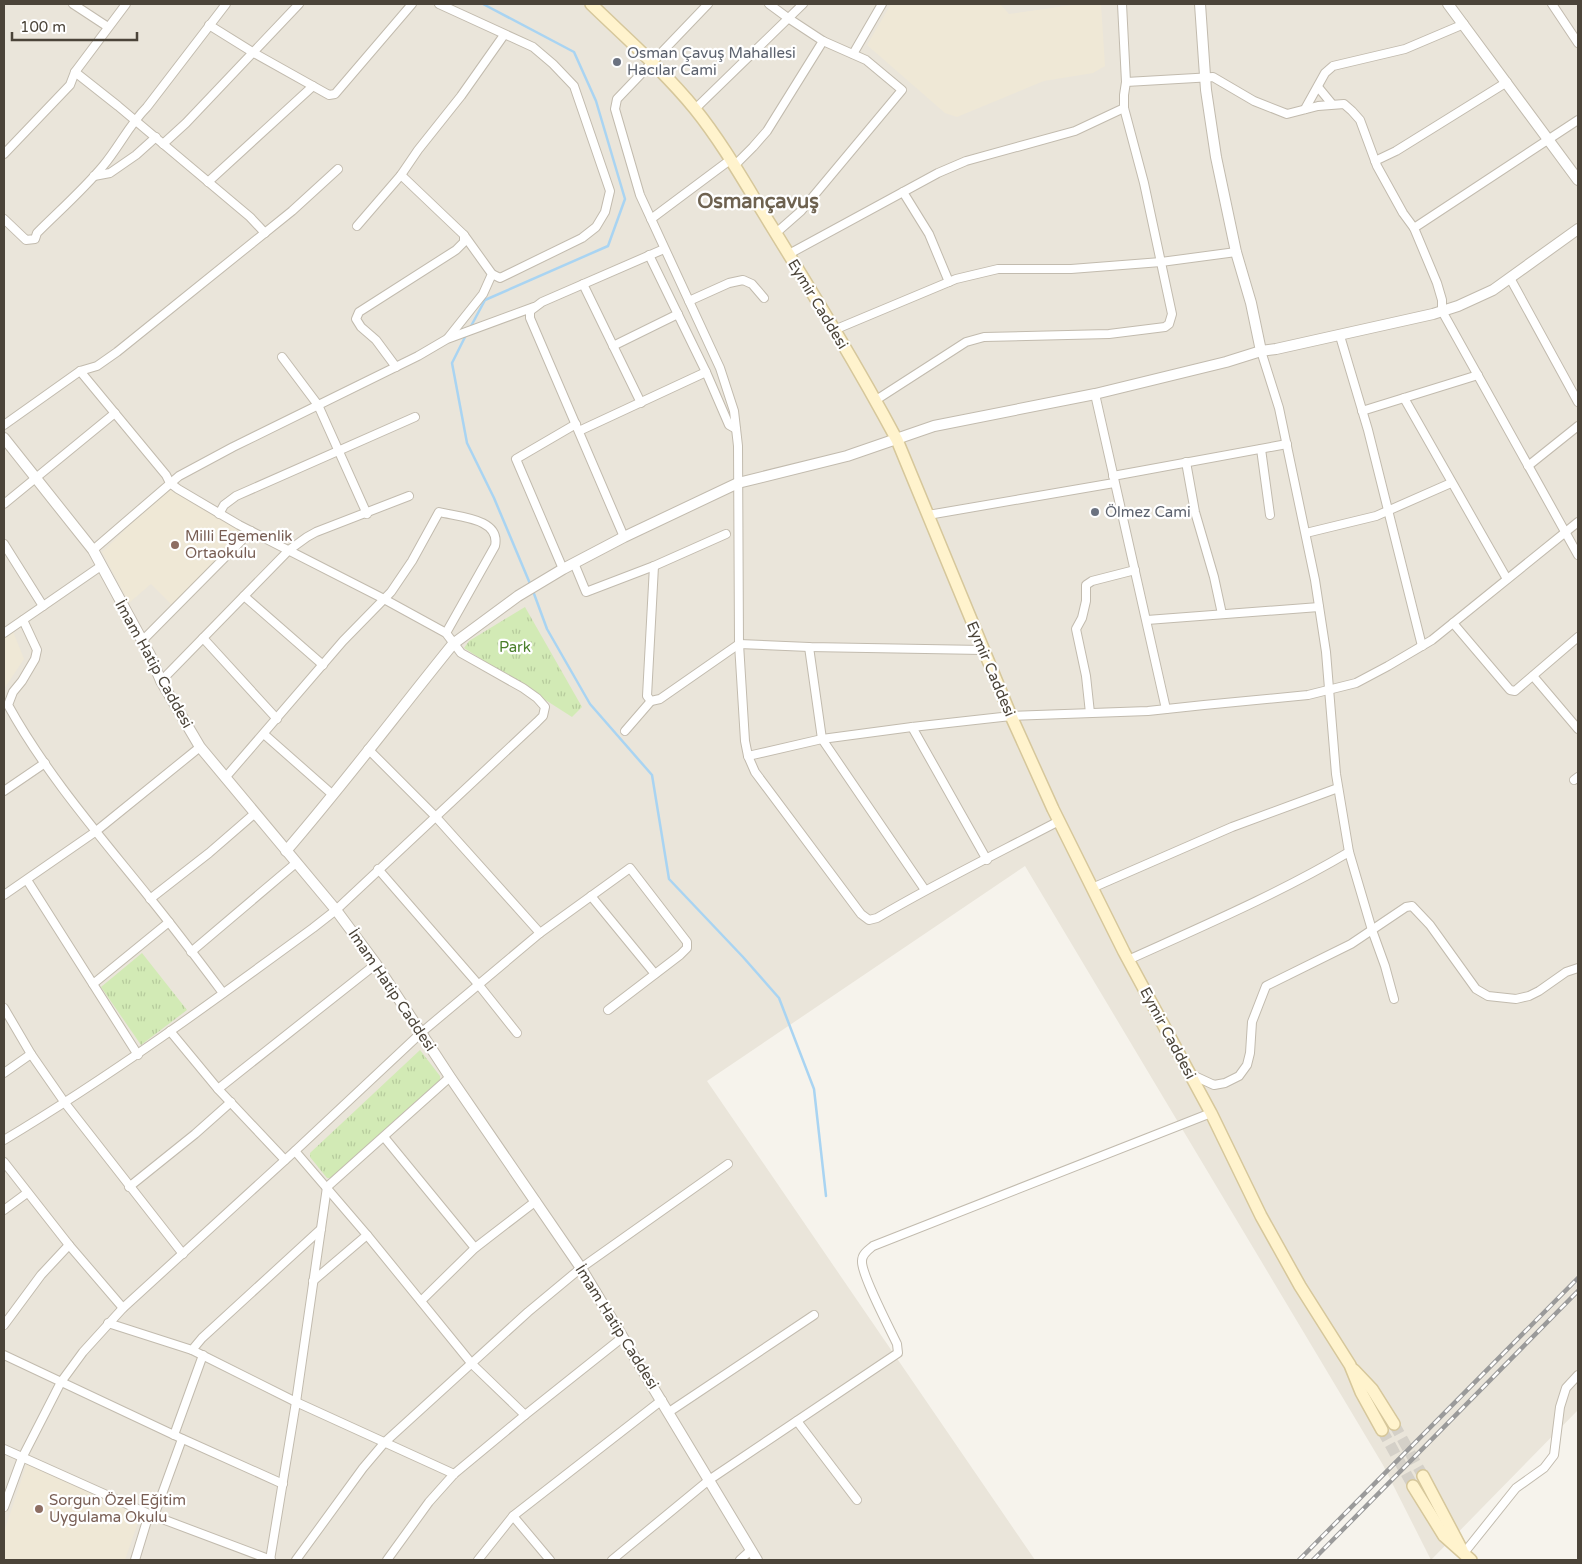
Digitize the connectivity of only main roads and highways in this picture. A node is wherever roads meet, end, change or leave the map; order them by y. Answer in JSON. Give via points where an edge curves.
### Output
{"nodes":[{"id":1,"x":591,"y":4,"type":"edge"},
{"id":2,"x":1350,"y":1365,"type":"junction"},
{"id":3,"x":1394,"y":1424,"type":"tunnel mouth"},
{"id":4,"x":1382,"y":1430,"type":"tunnel mouth"},
{"id":5,"x":1423,"y":1476,"type":"tunnel mouth"},
{"id":6,"x":1413,"y":1486,"type":"tunnel mouth"},
{"id":7,"x":1468,"y":1557,"type":"edge"}],
"edges":[{"from":1,"to":2,"type":"main road","name":"Eymir Caddesi","via":[[695,109],[776,233],[876,400],[897,440],[1011,716],[1059,821],[1261,1216]]},
{"from":2,"to":3,"type":"main road","name":"Eymir Caddesi","via":[[1372,1389]]},
{"from":2,"to":4,"type":"main road","name":"Eymir Caddesi"},
{"from":5,"to":7,"type":"main road"},
{"from":6,"to":7,"type":"main road","via":[[1444,1536]]}]}
